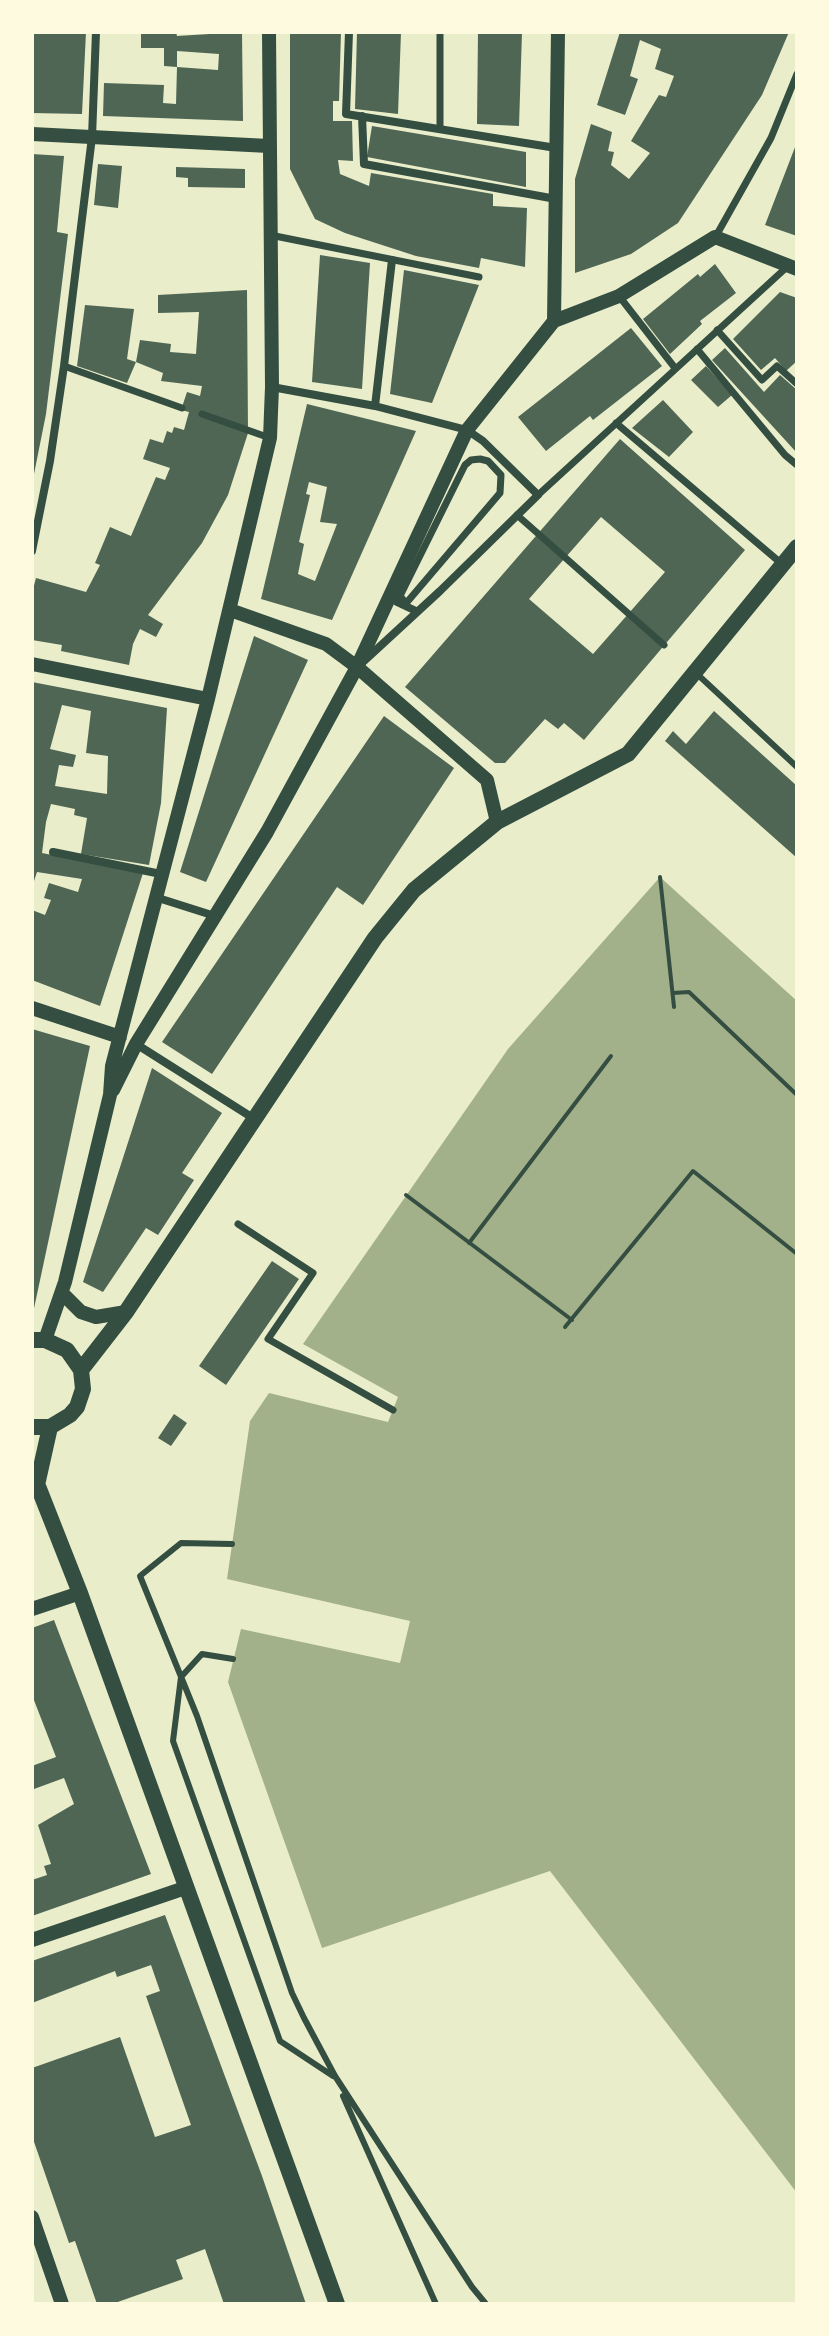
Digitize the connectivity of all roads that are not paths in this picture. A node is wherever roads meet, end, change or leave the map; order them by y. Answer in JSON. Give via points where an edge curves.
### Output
{"nodes":[{"id":1,"x":96,"y":32,"type":"edge"},
{"id":2,"x":269,"y":32,"type":"edge"},
{"id":3,"x":349,"y":32,"type":"edge"},
{"id":4,"x":440,"y":32,"type":"edge"},
{"id":5,"x":558,"y":32,"type":"edge"},
{"id":6,"x":797,"y":74,"type":"edge"},
{"id":7,"x":362,"y":116,"type":"junction"},
{"id":8,"x":440,"y":128,"type":"junction"},
{"id":9,"x":32,"y":134,"type":"edge"},
{"id":10,"x":92,"y":137,"type":"junction"},
{"id":11,"x":269,"y":146,"type":"junction"},
{"id":12,"x":556,"y":148,"type":"junction"},
{"id":13,"x":556,"y":199,"type":"junction"},
{"id":14,"x":270,"y":235,"type":"junction"},
{"id":15,"x":715,"y":237,"type":"junction"},
{"id":16,"x":392,"y":260,"type":"junction"},
{"id":17,"x":793,"y":267,"type":"edge"},
{"id":18,"x":479,"y":277,"type":"dead end"},
{"id":19,"x":619,"y":296,"type":"junction"},
{"id":20,"x":554,"y":321,"type":"junction"},
{"id":21,"x":717,"y":330,"type":"junction"},
{"id":22,"x":697,"y":349,"type":"junction"},
{"id":23,"x":64,"y":366,"type":"junction"},
{"id":24,"x":675,"y":368,"type":"junction"},
{"id":25,"x":797,"y":384,"type":"edge"},
{"id":26,"x":272,"y":387,"type":"junction"},
{"id":27,"x":375,"y":406,"type":"junction"},
{"id":28,"x":182,"y":408,"type":"dead end"},
{"id":29,"x":202,"y":414,"type":"dead end"},
{"id":30,"x":616,"y":423,"type":"junction"},
{"id":31,"x":467,"y":430,"type":"junction"},
{"id":32,"x":270,"y":438,"type":"junction"},
{"id":33,"x":480,"y":459,"type":"joint"},
{"id":34,"x":797,"y":465,"type":"edge"},
{"id":35,"x":538,"y":495,"type":"junction"},
{"id":36,"x":517,"y":515,"type":"junction"},
{"id":37,"x":797,"y":547,"type":"edge"},
{"id":38,"x":32,"y":551,"type":"edge"},
{"id":39,"x":783,"y":564,"type":"junction"},
{"id":40,"x":393,"y":591,"type":"junction"},
{"id":41,"x":230,"y":610,"type":"junction"},
{"id":42,"x":416,"y":611,"type":"junction"},
{"id":43,"x":664,"y":645,"type":"dead end"},
{"id":44,"x":32,"y":664,"type":"edge"},
{"id":45,"x":357,"y":667,"type":"junction"},
{"id":46,"x":696,"y":673,"type":"junction"},
{"id":47,"x":208,"y":699,"type":"junction"},
{"id":48,"x":797,"y":767,"type":"edge"},
{"id":49,"x":497,"y":822,"type":"junction"},
{"id":50,"x":53,"y":852,"type":"dead end"},
{"id":51,"x":161,"y":874,"type":"junction"},
{"id":52,"x":155,"y":897,"type":"junction"},
{"id":53,"x":215,"y":916,"type":"junction"},
{"id":54,"x":32,"y":1008,"type":"edge"},
{"id":55,"x":120,"y":1037,"type":"junction"},
{"id":56,"x":136,"y":1044,"type":"junction"},
{"id":57,"x":110,"y":1095,"type":"junction"},
{"id":58,"x":253,"y":1118,"type":"junction"},
{"id":59,"x":238,"y":1224,"type":"dead end"},
{"id":60,"x":62,"y":1293,"type":"junction"},
{"id":61,"x":126,"y":1312,"type":"junction"},
{"id":62,"x":39,"y":1340,"type":"edge"},
{"id":63,"x":81,"y":1370,"type":"junction"},
{"id":64,"x":393,"y":1410,"type":"dead end"},
{"id":65,"x":32,"y":1427,"type":"edge"},
{"id":66,"x":50,"y":1427,"type":"junction"},
{"id":67,"x":35,"y":1478,"type":"edge"},
{"id":68,"x":232,"y":1544,"type":"dead end"},
{"id":69,"x":80,"y":1593,"type":"junction"},
{"id":70,"x":32,"y":1609,"type":"edge"},
{"id":71,"x":233,"y":1659,"type":"dead end"},
{"id":72,"x":181,"y":1677,"type":"junction"},
{"id":73,"x":185,"y":1888,"type":"junction"},
{"id":74,"x":32,"y":1940,"type":"edge"},
{"id":75,"x":335,"y":2076,"type":"junction"},
{"id":76,"x":32,"y":2217,"type":"edge"},
{"id":77,"x":62,"y":2304,"type":"edge"},
{"id":78,"x":337,"y":2304,"type":"edge"},
{"id":79,"x":436,"y":2304,"type":"edge"},
{"id":80,"x":486,"y":2304,"type":"edge"}],
"edges":[{"from":1,"to":10,"type":"street"},
{"from":2,"to":11,"type":"street"},
{"from":3,"to":7,"type":"street","via":[[346,114]]},
{"from":4,"to":8,"type":"street"},
{"from":5,"to":12,"type":"street"},
{"from":6,"to":15,"type":"street","via":[[771,138]]},
{"from":7,"to":8,"type":"street"},
{"from":7,"to":13,"type":"street","via":[[364,164]]},
{"from":8,"to":12,"type":"street"},
{"from":9,"to":10,"type":"street"},
{"from":10,"to":11,"type":"street"},
{"from":10,"to":23,"type":"street"},
{"from":11,"to":14,"type":"street"},
{"from":12,"to":13,"type":"street"},
{"from":13,"to":20,"type":"street"},
{"from":14,"to":16,"type":"street"},
{"from":14,"to":26,"type":"street"},
{"from":15,"to":17,"type":"street"},
{"from":15,"to":19,"type":"street"},
{"from":16,"to":18,"type":"street"},
{"from":16,"to":27,"type":"street"},
{"from":17,"to":21,"type":"street"},
{"from":19,"to":20,"type":"street"},
{"from":19,"to":24,"type":"street"},
{"from":20,"to":31,"type":"street"},
{"from":21,"to":22,"type":"street"},
{"from":21,"to":25,"type":"street","via":[[762,380],[777,366]]},
{"from":22,"to":24,"type":"street"},
{"from":22,"to":34,"type":"street"},
{"from":23,"to":28,"type":"street"},
{"from":23,"to":38,"type":"street"},
{"from":24,"to":30,"type":"street"},
{"from":26,"to":27,"type":"street"},
{"from":26,"to":32,"type":"street"},
{"from":27,"to":31,"type":"street"},
{"from":29,"to":32,"type":"street"},
{"from":30,"to":35,"type":"street"},
{"from":30,"to":39,"type":"street"},
{"from":31,"to":35,"type":"street"},
{"from":31,"to":40,"type":"street"},
{"from":32,"to":41,"type":"street"},
{"from":33,"to":33,"type":"street","via":[[465,465],[400,596],[405,602],[500,493],[501,475]]},
{"from":35,"to":36,"type":"street"},
{"from":36,"to":42,"type":"street"},
{"from":36,"to":43,"type":"street"},
{"from":37,"to":39,"type":"main road"},
{"from":39,"to":46,"type":"main road"},
{"from":40,"to":42,"type":"street","via":[[397,602]]},
{"from":40,"to":45,"type":"street"},
{"from":41,"to":45,"type":"street","via":[[326,644]]},
{"from":41,"to":47,"type":"street"},
{"from":42,"to":45,"type":"street"},
{"from":44,"to":47,"type":"street"},
{"from":45,"to":49,"type":"street","via":[[487,780]]},
{"from":45,"to":53,"type":"street"},
{"from":46,"to":48,"type":"lane"},
{"from":46,"to":49,"type":"main road","via":[[628,754]]},
{"from":47,"to":51,"type":"street"},
{"from":49,"to":58,"type":"main road","via":[[414,890],[375,938]]},
{"from":50,"to":51,"type":"street"},
{"from":51,"to":52,"type":"street"},
{"from":52,"to":53,"type":"street"},
{"from":52,"to":55,"type":"street"},
{"from":53,"to":56,"type":"street"},
{"from":54,"to":55,"type":"street"},
{"from":55,"to":57,"type":"street"},
{"from":56,"to":57,"type":"street"},
{"from":56,"to":58,"type":"street"},
{"from":57,"to":60,"type":"street"},
{"from":58,"to":61,"type":"main road"},
{"from":59,"to":64,"type":"street","via":[[313,1273],[268,1339]]},
{"from":60,"to":61,"type":"street","via":[[81,1312],[96,1317]]},
{"from":60,"to":62,"type":"street"},
{"from":61,"to":63,"type":"main road"},
{"from":62,"to":63,"type":"main road","via":[[67,1350]]},
{"from":63,"to":66,"type":"main road","via":[[83,1389],[77,1407]]},
{"from":65,"to":66,"type":"main road"},
{"from":66,"to":67,"type":"main road"},
{"from":67,"to":69,"type":"main road"},
{"from":68,"to":72,"type":"lane","via":[[181,1543],[140,1576]]},
{"from":69,"to":70,"type":"street"},
{"from":69,"to":73,"type":"main road"},
{"from":71,"to":72,"type":"lane","via":[[202,1654]]},
{"from":72,"to":75,"type":"lane","via":[[292,1993]]},
{"from":72,"to":75,"type":"lane","via":[[173,1741],[280,2041]]},
{"from":73,"to":74,"type":"street"},
{"from":73,"to":78,"type":"main road"},
{"from":75,"to":79,"type":"lane"},
{"from":75,"to":80,"type":"lane"},
{"from":76,"to":77,"type":"street"}]}
